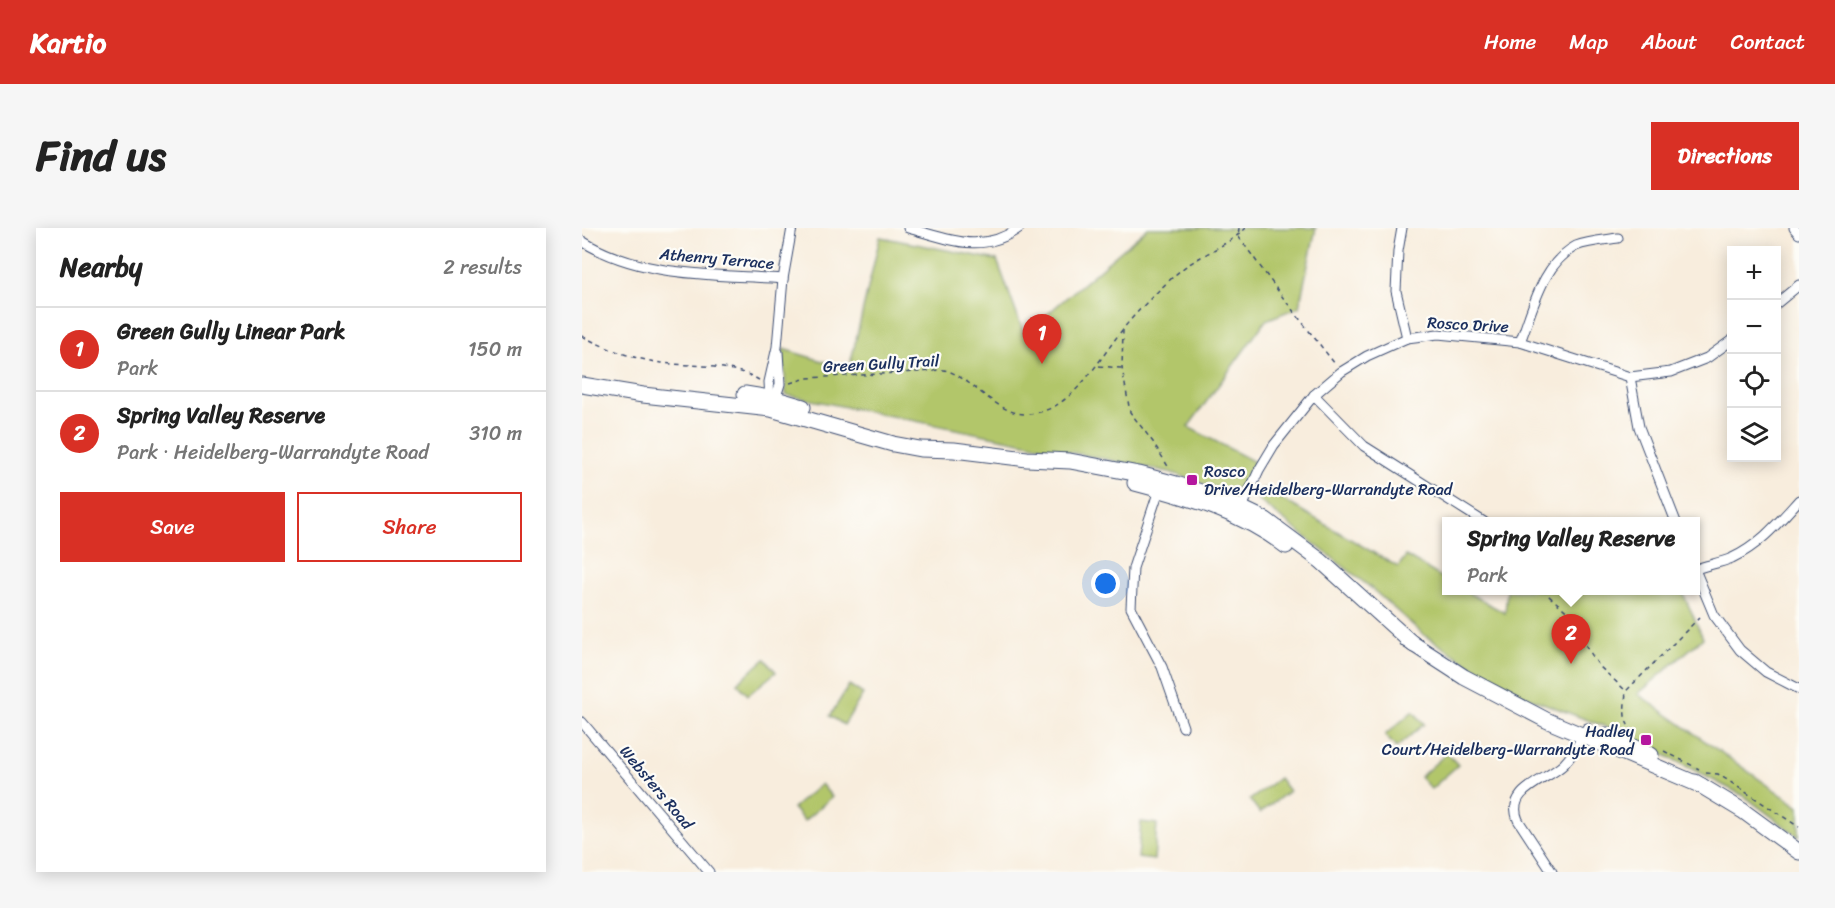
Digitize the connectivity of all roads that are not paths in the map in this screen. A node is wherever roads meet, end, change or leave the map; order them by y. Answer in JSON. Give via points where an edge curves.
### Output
{"nodes":[{"id":1,"x":792,"y":228,"type":"edge"},
{"id":2,"x":908,"y":228,"type":"edge"},
{"id":3,"x":1019,"y":228,"type":"edge"},
{"id":4,"x":1402,"y":228,"type":"edge"},
{"id":5,"x":1794,"y":228,"type":"edge"},
{"id":6,"x":1799,"y":234,"type":"edge"},
{"id":7,"x":1618,"y":238,"type":"dead end"},
{"id":8,"x":582,"y":241,"type":"edge"},
{"id":9,"x":783,"y":279,"type":"junction"},
{"id":10,"x":1799,"y":285,"type":"edge"},
{"id":11,"x":1781,"y":300,"type":"edge"},
{"id":12,"x":1407,"y":338,"type":"junction"},
{"id":13,"x":1520,"y":342,"type":"junction"},
{"id":14,"x":1727,"y":343,"type":"edge"},
{"id":15,"x":777,"y":347,"type":"junction"},
{"id":16,"x":1630,"y":377,"type":"junction"},
{"id":17,"x":582,"y":385,"type":"edge"},
{"id":18,"x":1314,"y":395,"type":"junction"},
{"id":19,"x":774,"y":397,"type":"junction"},
{"id":20,"x":1165,"y":481,"type":"junction"},
{"id":21,"x":1799,"y":500,"type":"edge"},
{"id":22,"x":1240,"y":512,"type":"junction"},
{"id":23,"x":1476,"y":517,"type":"edge"},
{"id":24,"x":1674,"y":517,"type":"edge"},
{"id":25,"x":1700,"y":568,"type":"edge"},
{"id":26,"x":1700,"y":582,"type":"edge"},
{"id":27,"x":1799,"y":688,"type":"edge"},
{"id":28,"x":582,"y":722,"type":"edge"},
{"id":29,"x":1183,"y":727,"type":"dead end"},
{"id":30,"x":1585,"y":731,"type":"junction"},
{"id":31,"x":1799,"y":852,"type":"edge"},
{"id":32,"x":709,"y":872,"type":"edge"},
{"id":33,"x":1552,"y":872,"type":"edge"}],
"edges":[{"from":1,"to":9,"type":"street"},
{"from":2,"to":3,"type":"street","via":[[966,244],[999,240]]},
{"from":4,"to":12,"type":"street","via":[[1396,291]]},
{"from":5,"to":6,"type":"street"},
{"from":7,"to":13,"type":"street","via":[[1577,246],[1556,261]]},
{"from":8,"to":9,"type":"street","name":"Athenry Terrace","via":[[613,257],[652,268]]},
{"from":9,"to":15,"type":"street"},
{"from":10,"to":11,"type":"street"},
{"from":12,"to":13,"type":"street","name":"Rosco Drive","via":[[1438,334]]},
{"from":12,"to":18,"type":"street","name":"Rosco Drive","via":[[1367,356]]},
{"from":13,"to":16,"type":"street","name":"Rosco Drive"},
{"from":14,"to":16,"type":"street","name":"Rosco Drive","via":[[1707,358],[1671,372]]},
{"from":15,"to":19,"type":"street"},
{"from":15,"to":19,"type":"street","via":[[769,382]]},
{"from":16,"to":24,"type":"street","via":[[1639,427]]},
{"from":17,"to":19,"type":"main road"},
{"from":18,"to":22,"type":"street","name":"Rosco Drive","via":[[1274,445]]},
{"from":18,"to":23,"type":"street","via":[[1364,446]]},
{"from":19,"to":20,"type":"main road","via":[[865,427],[954,450],[1081,463]]},
{"from":20,"to":22,"type":"main road"},
{"from":20,"to":29,"type":"street","via":[[1133,568],[1131,608],[1162,667]]},
{"from":21,"to":25,"type":"street","via":[[1750,548]]},
{"from":22,"to":30,"type":"main road","via":[[1266,520],[1299,543],[1414,645],[1464,677],[1513,703]]},
{"from":26,"to":27,"type":"street","via":[[1714,615],[1740,650],[1766,672]]},
{"from":28,"to":32,"type":"street","name":"Websters Road"},
{"from":30,"to":31,"type":"main road","via":[[1630,744],[1659,759],[1743,811]]},
{"from":30,"to":33,"type":"street","via":[[1563,765],[1523,791],[1516,802],[1518,820]]}]}
